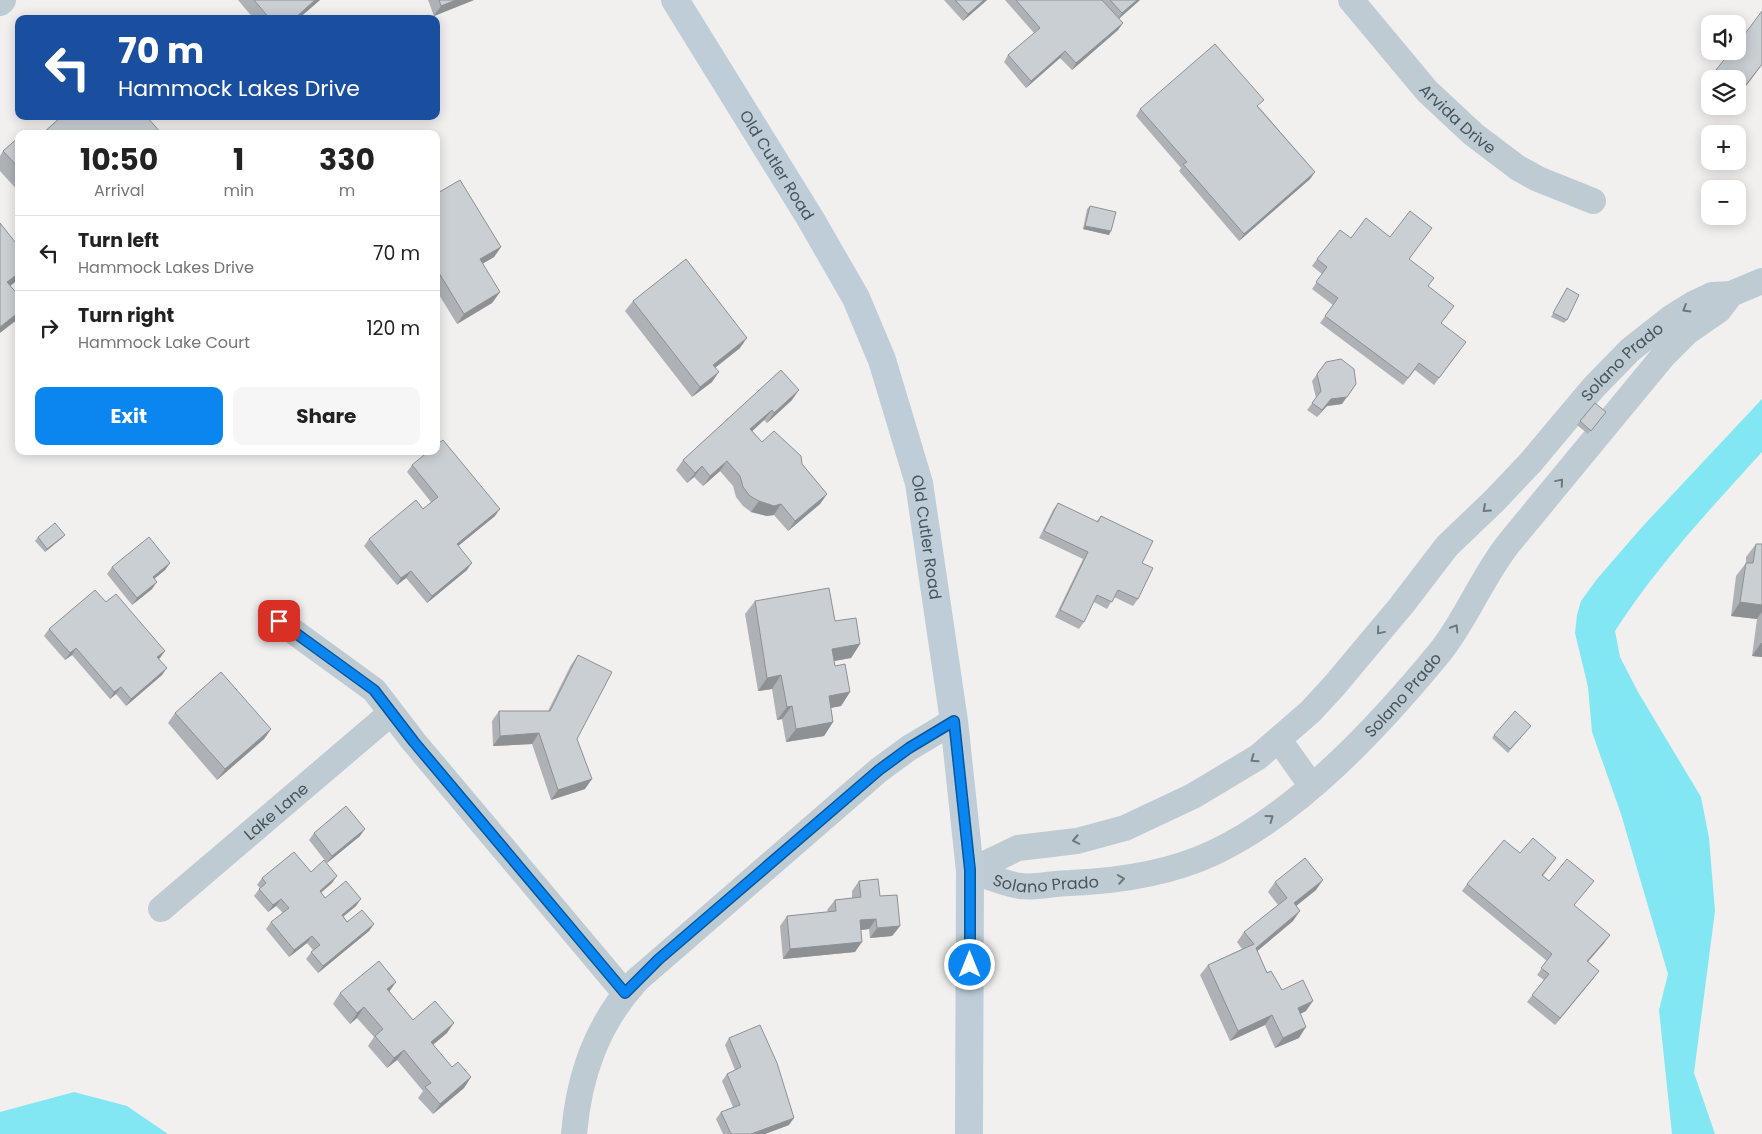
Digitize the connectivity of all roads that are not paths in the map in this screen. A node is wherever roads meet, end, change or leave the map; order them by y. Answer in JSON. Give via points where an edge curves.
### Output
{"nodes":[{"id":1,"x":675,"y":0,"type":"edge"},
{"id":2,"x":1350,"y":0,"type":"edge"},
{"id":3,"x":1593,"y":201,"type":"dead end"},
{"id":4,"x":1762,"y":281,"type":"edge"},
{"id":5,"x":1731,"y":294,"type":"junction"},
{"id":6,"x":1615,"y":364,"type":"junction"},
{"id":7,"x":1638,"y":387,"type":"junction"},
{"id":8,"x":1513,"y":481,"type":"junction"},
{"id":9,"x":1539,"y":506,"type":"junction"},
{"id":10,"x":279,"y":621,"type":"dead end"},
{"id":11,"x":391,"y":713,"type":"junction"},
{"id":12,"x":954,"y":721,"type":"junction"},
{"id":13,"x":1279,"y":740,"type":"junction"},
{"id":14,"x":1311,"y":785,"type":"junction"},
{"id":15,"x":970,"y":870,"type":"junction"},
{"id":16,"x":161,"y":909,"type":"dead end"},
{"id":17,"x":625,"y":993,"type":"junction"},
{"id":18,"x":574,"y":1134,"type":"edge"},
{"id":19,"x":969,"y":1134,"type":"edge"}],
"edges":[{"from":1,"to":12,"type":"main road","name":"Old Cutler Road","via":[[810,218],[856,298],[882,360],[919,483]]},
{"from":2,"to":3,"type":"street","name":"Arvida Drive","via":[[1433,98],[1473,134],[1518,168]]},
{"from":4,"to":5,"type":"street","name":"Solano Prado"},
{"from":5,"to":6,"type":"street","name":"Solano Prado","one_way":true,"via":[[1712,295],[1693,304],[1650,333]]},
{"from":5,"to":7,"type":"street","name":"Solano Prado","via":[[1719,310],[1680,339]]},
{"from":6,"to":7,"type":"street"},
{"from":6,"to":8,"type":"street","name":"Solano Prado"},
{"from":9,"to":7,"type":"street","name":"Solano Prado","one_way":true},
{"from":8,"to":9,"type":"street"},
{"from":8,"to":13,"type":"street","name":"Solano Prado","one_way":true,"via":[[1447,546],[1334,686]]},
{"from":14,"to":9,"type":"street","name":"Solano Prado","one_way":true,"via":[[1376,727],[1442,650],[1494,561]]},
{"from":10,"to":11,"type":"street","via":[[374,690]]},
{"from":11,"to":16,"type":"street","name":"Lake Lane"},
{"from":11,"to":17,"type":"street"},
{"from":12,"to":15,"type":"main road","name":"Old Cutler Road"},
{"from":12,"to":17,"type":"street","via":[[879,770],[659,959]]},
{"from":13,"to":14,"type":"street"},
{"from":13,"to":15,"type":"street","name":"Solano Prado","one_way":true,"via":[[1226,778],[1125,828],[1077,841],[1018,848]]},
{"from":15,"to":14,"type":"street","name":"Solano Prado","one_way":true,"via":[[1021,886],[1094,882],[1163,870],[1229,845],[1255,830]]},
{"from":15,"to":19,"type":"main road","name":"Old Cutler Road"},
{"from":17,"to":18,"type":"street","via":[[608,1017],[588,1058],[576,1103]]}]}
